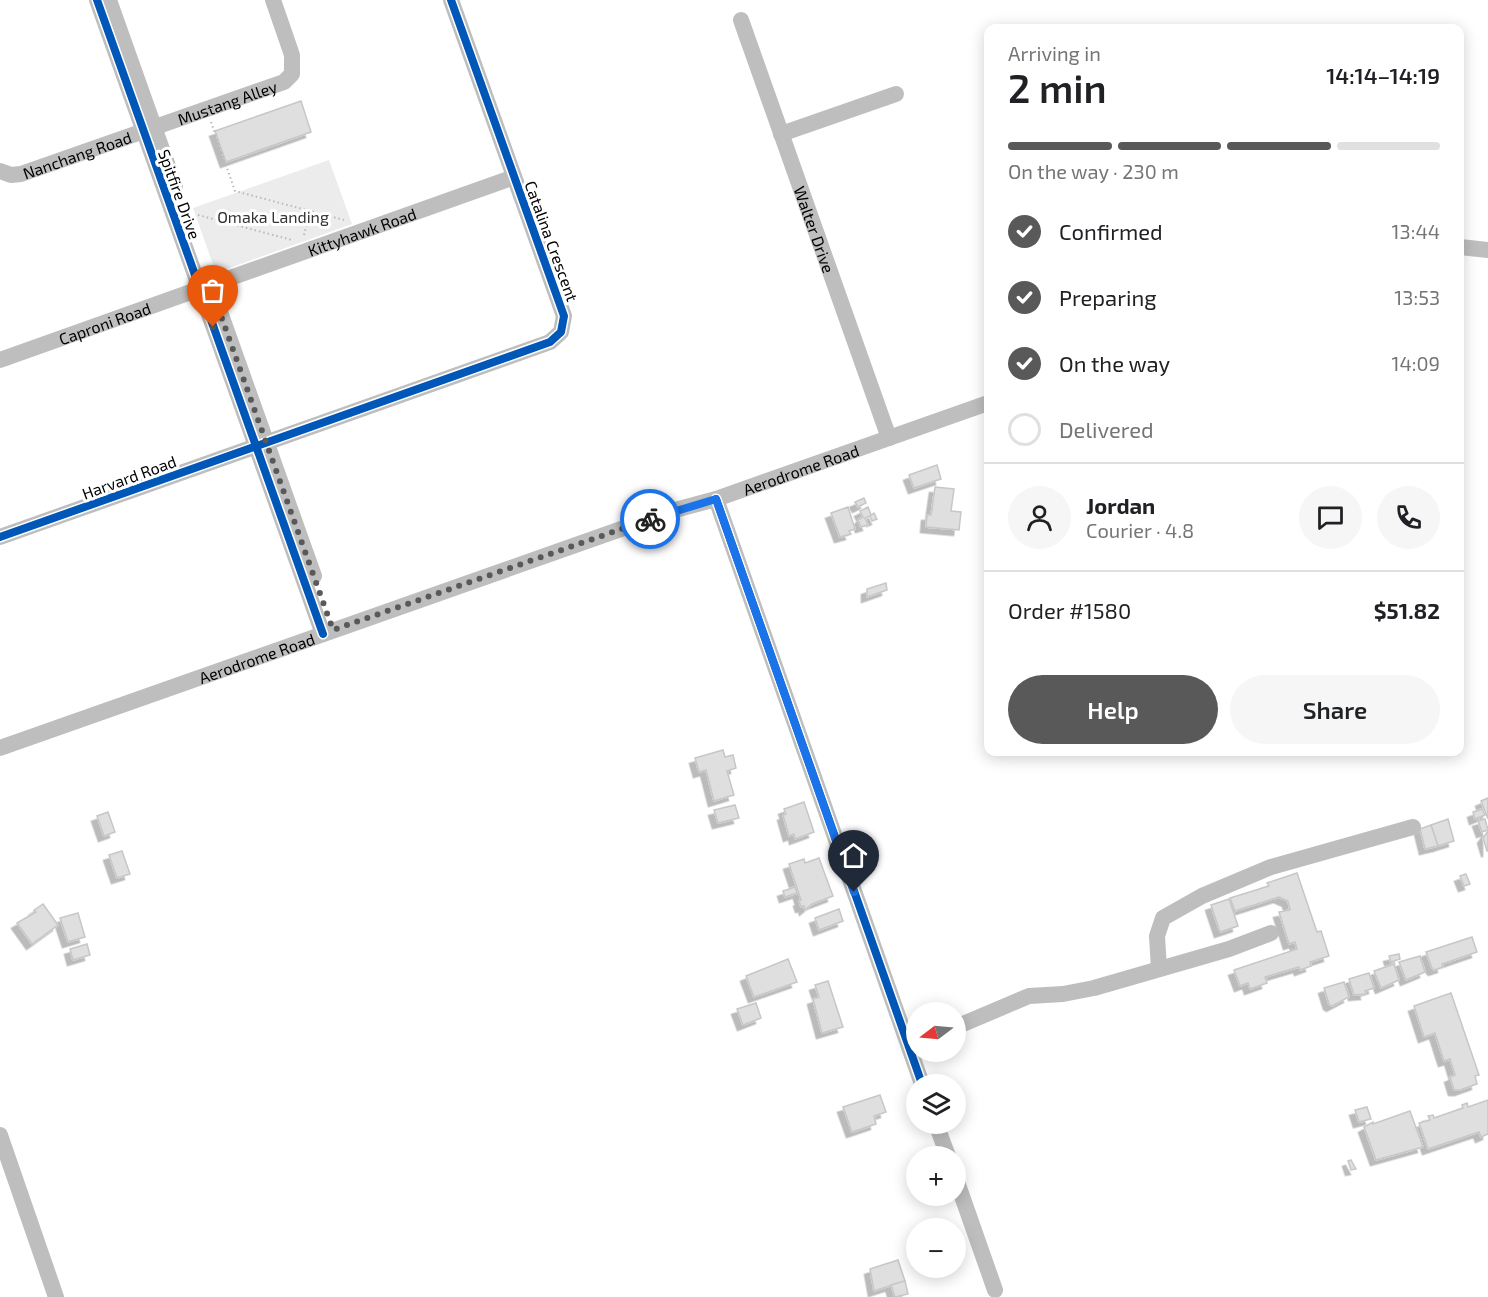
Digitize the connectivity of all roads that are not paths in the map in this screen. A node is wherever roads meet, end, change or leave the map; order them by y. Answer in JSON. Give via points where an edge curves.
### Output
{"nodes":[{"id":1,"x":97,"y":0,"type":"edge"},
{"id":2,"x":109,"y":0,"type":"edge"},
{"id":3,"x":273,"y":0,"type":"edge"},
{"id":4,"x":451,"y":0,"type":"edge"},
{"id":5,"x":741,"y":20,"type":"dead end"},
{"id":6,"x":896,"y":94,"type":"dead end"},
{"id":7,"x":149,"y":130,"type":"junction"},
{"id":8,"x":782,"y":134,"type":"junction"},
{"id":9,"x":0,"y":171,"type":"edge"},
{"id":10,"x":514,"y":177,"type":"junction"},
{"id":11,"x":1464,"y":247,"type":"edge"},
{"id":12,"x":1488,"y":250,"type":"edge"},
{"id":13,"x":205,"y":287,"type":"junction"},
{"id":14,"x":0,"y":360,"type":"edge"},
{"id":15,"x":984,"y":404,"type":"edge"},
{"id":16,"x":889,"y":438,"type":"junction"},
{"id":17,"x":262,"y":445,"type":"junction"},
{"id":18,"x":716,"y":499,"type":"junction"},
{"id":19,"x":0,"y":537,"type":"edge"},
{"id":20,"x":328,"y":632,"type":"junction"},
{"id":21,"x":0,"y":748,"type":"edge"},
{"id":22,"x":1413,"y":827,"type":"dead end"},
{"id":23,"x":1271,"y":933,"type":"dead end"},
{"id":24,"x":1159,"y":969,"type":"junction"},
{"id":25,"x":966,"y":1023,"type":"edge"},
{"id":26,"x":906,"y":1026,"type":"edge"},
{"id":27,"x":0,"y":1135,"type":"edge"},
{"id":28,"x":965,"y":1206,"type":"edge"},
{"id":29,"x":995,"y":1290,"type":"dead end"},
{"id":30,"x":56,"y":1297,"type":"edge"}],
"edges":[{"from":1,"to":7,"type":"street","name":"Spitfire Drive"},
{"from":2,"to":7,"type":"street","name":"Spitfire Drive"},
{"from":3,"to":7,"type":"street","name":"Mustang Alley","via":[[292,55],[294,69],[288,79]]},
{"from":4,"to":10,"type":"street","name":"Catalina Crescent"},
{"from":5,"to":8,"type":"street","name":"Walter Drive"},
{"from":6,"to":8,"type":"street"},
{"from":7,"to":9,"type":"street","name":"Nanchang Road","via":[[21,174]]},
{"from":7,"to":13,"type":"street","name":"Spitfire Drive"},
{"from":8,"to":16,"type":"street","name":"Walter Drive"},
{"from":10,"to":13,"type":"street","name":"Kittyhawk Road"},
{"from":10,"to":17,"type":"street","name":"Catalina Crescent","via":[[564,316],[561,332],[550,342]]},
{"from":11,"to":12,"type":"street"},
{"from":13,"to":14,"type":"street","name":"Caproni Road"},
{"from":13,"to":17,"type":"street","name":"Spitfire Drive"},
{"from":15,"to":16,"type":"street","name":"Aerodrome Road"},
{"from":16,"to":18,"type":"street","name":"Aerodrome Road"},
{"from":17,"to":19,"type":"street","name":"Harvard Road"},
{"from":17,"to":20,"type":"street","name":"Spitfire Drive"},
{"from":18,"to":20,"type":"street","name":"Aerodrome Road"},
{"from":18,"to":26,"type":"street"},
{"from":20,"to":21,"type":"street","name":"Aerodrome Road"},
{"from":22,"to":24,"type":"street","via":[[1271,867],[1202,896],[1163,918],[1157,936]]},
{"from":23,"to":24,"type":"street"},
{"from":24,"to":25,"type":"street","via":[[1094,988],[1029,996]]},
{"from":27,"to":30,"type":"street"},
{"from":28,"to":29,"type":"street"}]}
